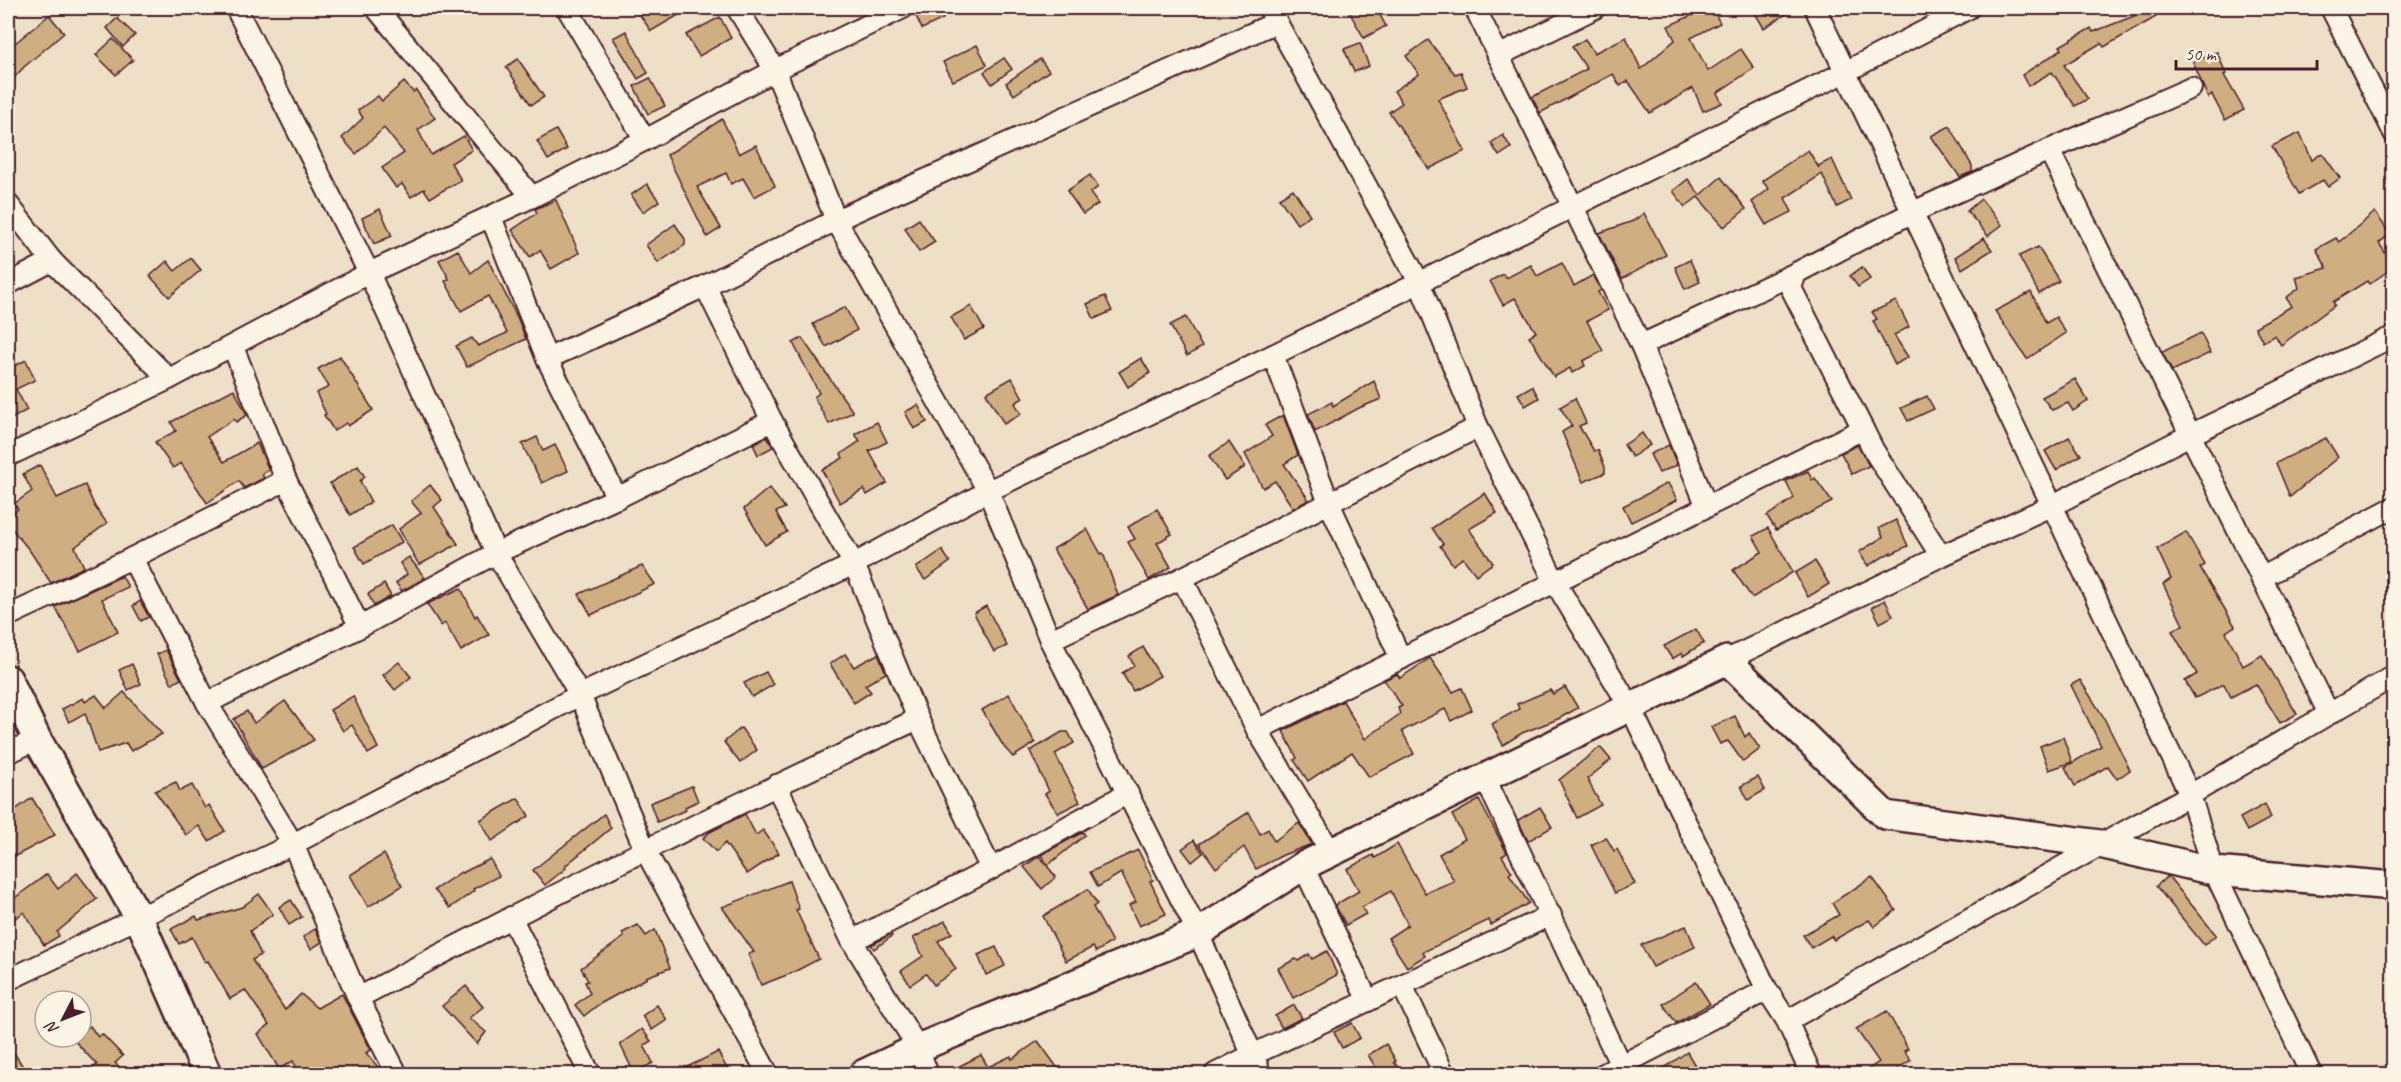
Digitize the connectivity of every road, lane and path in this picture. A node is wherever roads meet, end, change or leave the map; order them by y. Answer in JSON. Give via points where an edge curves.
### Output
{"nodes":[{"id":1,"x":236,"y":8,"type":"edge"},
{"id":2,"x":376,"y":8,"type":"edge"},
{"id":3,"x":567,"y":8,"type":"edge"},
{"id":4,"x":737,"y":8,"type":"edge"},
{"id":5,"x":903,"y":8,"type":"edge"},
{"id":6,"x":1475,"y":8,"type":"edge"},
{"id":7,"x":1595,"y":8,"type":"edge"},
{"id":8,"x":1815,"y":8,"type":"edge"},
{"id":9,"x":1969,"y":8,"type":"edge"},
{"id":10,"x":2331,"y":8,"type":"edge"},
{"id":11,"x":1273,"y":15,"type":"edge"},
{"id":12,"x":1498,"y":56,"type":"junction"},
{"id":13,"x":775,"y":69,"type":"junction"},
{"id":14,"x":1847,"y":71,"type":"junction"},
{"id":15,"x":2191,"y":88,"type":"dead end"},
{"id":16,"x":2394,"y":133,"type":"edge"},
{"id":17,"x":645,"y":140,"type":"junction"},
{"id":18,"x":2049,"y":150,"type":"junction"},
{"id":19,"x":532,"y":196,"type":"junction"},
{"id":20,"x":8,"y":204,"type":"edge"},
{"id":21,"x":1573,"y":205,"type":"junction"},
{"id":22,"x":1911,"y":213,"type":"junction"},
{"id":23,"x":491,"y":217,"type":"junction"},
{"id":24,"x":836,"y":220,"type":"junction"},
{"id":25,"x":52,"y":261,"type":"junction"},
{"id":26,"x":369,"y":273,"type":"junction"},
{"id":27,"x":1796,"y":273,"type":"junction"},
{"id":28,"x":1419,"y":282,"type":"junction"},
{"id":29,"x":8,"y":284,"type":"edge"},
{"id":30,"x":705,"y":286,"type":"junction"},
{"id":31,"x":2394,"y":336,"type":"edge"},
{"id":32,"x":1641,"y":345,"type":"junction"},
{"id":33,"x":233,"y":346,"type":"junction"},
{"id":34,"x":1272,"y":355,"type":"junction"},
{"id":35,"x":547,"y":359,"type":"junction"},
{"id":36,"x":169,"y":379,"type":"junction"},
{"id":37,"x":772,"y":421,"type":"junction"},
{"id":38,"x":1478,"y":427,"type":"junction"},
{"id":39,"x":1863,"y":429,"type":"junction"},
{"id":40,"x":2190,"y":435,"type":"junction"},
{"id":41,"x":8,"y":456,"type":"edge"},
{"id":42,"x":286,"y":480,"type":"junction"},
{"id":43,"x":988,"y":491,"type":"junction"},
{"id":44,"x":617,"y":498,"type":"junction"},
{"id":45,"x":1329,"y":503,"type":"junction"},
{"id":46,"x":2053,"y":505,"type":"junction"},
{"id":47,"x":1707,"y":507,"type":"junction"},
{"id":48,"x":2392,"y":512,"type":"edge"},
{"id":49,"x":496,"y":553,"type":"junction"},
{"id":50,"x":1941,"y":556,"type":"junction"},
{"id":51,"x":132,"y":558,"type":"junction"},
{"id":52,"x":854,"y":564,"type":"junction"},
{"id":53,"x":1182,"y":578,"type":"junction"},
{"id":54,"x":2261,"y":578,"type":"junction"},
{"id":55,"x":1555,"y":582,"type":"junction"},
{"id":56,"x":8,"y":616,"type":"edge"},
{"id":57,"x":360,"y":627,"type":"junction"},
{"id":58,"x":1050,"y":640,"type":"junction"},
{"id":59,"x":1401,"y":659,"type":"junction"},
{"id":60,"x":1727,"y":660,"type":"junction"},
{"id":61,"x":2394,"y":676,"type":"edge"},
{"id":62,"x":8,"y":679,"type":"edge"},
{"id":63,"x":580,"y":695,"type":"junction"},
{"id":64,"x":207,"y":703,"type":"junction"},
{"id":65,"x":1630,"y":707,"type":"junction"},
{"id":66,"x":2328,"y":714,"type":"junction"},
{"id":67,"x":918,"y":719,"type":"junction"},
{"id":68,"x":1257,"y":730,"type":"junction"},
{"id":69,"x":37,"y":739,"type":"junction"},
{"id":70,"x":8,"y":753,"type":"edge"},
{"id":71,"x":1485,"y":778,"type":"junction"},
{"id":72,"x":776,"y":785,"type":"junction"},
{"id":73,"x":1128,"y":793,"type":"junction"},
{"id":74,"x":2190,"y":795,"type":"junction"},
{"id":75,"x":293,"y":844,"type":"junction"},
{"id":76,"x":2100,"y":844,"type":"junction"},
{"id":77,"x":645,"y":850,"type":"junction"},
{"id":78,"x":1330,"y":852,"type":"junction"},
{"id":79,"x":1303,"y":866,"type":"junction"},
{"id":80,"x":991,"y":869,"type":"junction"},
{"id":81,"x":2214,"y":871,"type":"junction"},
{"id":82,"x":2394,"y":886,"type":"edge"},
{"id":83,"x":1551,"y":915,"type":"junction"},
{"id":84,"x":138,"y":916,"type":"junction"},
{"id":85,"x":511,"y":917,"type":"junction"},
{"id":86,"x":1198,"y":933,"type":"junction"},
{"id":87,"x":852,"y":941,"type":"junction"},
{"id":88,"x":8,"y":980,"type":"edge"},
{"id":89,"x":1402,"y":985,"type":"junction"},
{"id":90,"x":1767,"y":990,"type":"junction"},
{"id":91,"x":358,"y":998,"type":"junction"},
{"id":92,"x":1368,"y":1001,"type":"junction"},
{"id":93,"x":1787,"y":1021,"type":"junction"},
{"id":94,"x":918,"y":1048,"type":"junction"},
{"id":95,"x":1251,"y":1056,"type":"junction"},
{"id":96,"x":1613,"y":1070,"type":"edge"},
{"id":97,"x":585,"y":1073,"type":"edge"},
{"id":98,"x":207,"y":1074,"type":"edge"},
{"id":99,"x":397,"y":1074,"type":"edge"},
{"id":100,"x":768,"y":1074,"type":"edge"},
{"id":101,"x":863,"y":1074,"type":"edge"},
{"id":102,"x":928,"y":1074,"type":"edge"},
{"id":103,"x":1215,"y":1074,"type":"edge"},
{"id":104,"x":1261,"y":1074,"type":"edge"},
{"id":105,"x":1444,"y":1074,"type":"edge"},
{"id":106,"x":1811,"y":1074,"type":"edge"},
{"id":107,"x":2311,"y":1074,"type":"edge"}],
"edges":[{"from":1,"to":26,"type":"street"},
{"from":2,"to":19,"type":"street"},
{"from":3,"to":17,"type":"street"},
{"from":4,"to":13,"type":"street"},
{"from":5,"to":13,"type":"street"},
{"from":6,"to":12,"type":"street"},
{"from":7,"to":12,"type":"street"},
{"from":8,"to":14,"type":"street"},
{"from":9,"to":14,"type":"street"},
{"from":10,"to":16,"type":"street"},
{"from":11,"to":24,"type":"street"},
{"from":11,"to":28,"type":"street"},
{"from":12,"to":21,"type":"street"},
{"from":13,"to":17,"type":"street"},
{"from":13,"to":24,"type":"street"},
{"from":14,"to":21,"type":"street"},
{"from":14,"to":22,"type":"street"},
{"from":15,"to":18,"type":"street"},
{"from":17,"to":19,"type":"street"},
{"from":18,"to":22,"type":"street"},
{"from":18,"to":40,"type":"street"},
{"from":19,"to":23,"type":"street"},
{"from":20,"to":25,"type":"street"},
{"from":21,"to":28,"type":"street"},
{"from":21,"to":32,"type":"street"},
{"from":22,"to":27,"type":"street"},
{"from":22,"to":46,"type":"street"},
{"from":23,"to":26,"type":"street"},
{"from":23,"to":35,"type":"street"},
{"from":24,"to":30,"type":"street"},
{"from":24,"to":43,"type":"street"},
{"from":25,"to":29,"type":"street"},
{"from":25,"to":36,"type":"street"},
{"from":26,"to":33,"type":"street"},
{"from":26,"to":49,"type":"street"},
{"from":27,"to":32,"type":"street"},
{"from":27,"to":39,"type":"street","via":[[1791,288]]},
{"from":28,"to":34,"type":"street"},
{"from":28,"to":38,"type":"street"},
{"from":30,"to":35,"type":"street"},
{"from":30,"to":37,"type":"street"},
{"from":31,"to":40,"type":"street"},
{"from":32,"to":47,"type":"street"},
{"from":33,"to":36,"type":"street"},
{"from":33,"to":42,"type":"street"},
{"from":34,"to":43,"type":"street"},
{"from":34,"to":45,"type":"street"},
{"from":35,"to":44,"type":"street"},
{"from":36,"to":41,"type":"street"},
{"from":37,"to":44,"type":"street"},
{"from":37,"to":52,"type":"street"},
{"from":38,"to":45,"type":"street"},
{"from":38,"to":55,"type":"street"},
{"from":39,"to":47,"type":"street"},
{"from":39,"to":50,"type":"street"},
{"from":40,"to":46,"type":"street"},
{"from":40,"to":54,"type":"street"},
{"from":42,"to":51,"type":"street"},
{"from":42,"to":57,"type":"street"},
{"from":43,"to":52,"type":"street"},
{"from":43,"to":58,"type":"street"},
{"from":44,"to":49,"type":"street"},
{"from":45,"to":53,"type":"street"},
{"from":45,"to":59,"type":"street"},
{"from":46,"to":50,"type":"street"},
{"from":46,"to":74,"type":"street"},
{"from":47,"to":55,"type":"street"},
{"from":48,"to":54,"type":"street"},
{"from":49,"to":57,"type":"street"},
{"from":49,"to":63,"type":"street"},
{"from":50,"to":60,"type":"street"},
{"from":51,"to":56,"type":"street"},
{"from":51,"to":64,"type":"street"},
{"from":52,"to":63,"type":"street"},
{"from":52,"to":67,"type":"street"},
{"from":53,"to":58,"type":"street"},
{"from":53,"to":68,"type":"street"},
{"from":54,"to":66,"type":"street"},
{"from":55,"to":59,"type":"street"},
{"from":55,"to":65,"type":"street"},
{"from":57,"to":64,"type":"street"},
{"from":58,"to":73,"type":"street"},
{"from":59,"to":68,"type":"street"},
{"from":60,"to":65,"type":"street"},
{"from":60,"to":76,"type":"street","via":[[1885,815]]},
{"from":61,"to":66,"type":"street"},
{"from":62,"to":69,"type":"street"},
{"from":63,"to":75,"type":"street"},
{"from":63,"to":77,"type":"street"},
{"from":64,"to":75,"type":"street"},
{"from":65,"to":71,"type":"street"},
{"from":65,"to":90,"type":"street"},
{"from":66,"to":74,"type":"street"},
{"from":67,"to":72,"type":"street"},
{"from":67,"to":80,"type":"street"},
{"from":68,"to":78,"type":"street"},
{"from":69,"to":70,"type":"street"},
{"from":69,"to":84,"type":"street"},
{"from":71,"to":78,"type":"street"},
{"from":71,"to":83,"type":"street"},
{"from":72,"to":77,"type":"street"},
{"from":72,"to":87,"type":"street"},
{"from":73,"to":80,"type":"street"},
{"from":73,"to":86,"type":"street"},
{"from":74,"to":76,"type":"street"},
{"from":74,"to":81,"type":"street"},
{"from":75,"to":84,"type":"street"},
{"from":75,"to":91,"type":"street"},
{"from":76,"to":81,"type":"street"},
{"from":76,"to":93,"type":"street"},
{"from":77,"to":85,"type":"street"},
{"from":77,"to":100,"type":"street"},
{"from":78,"to":79,"type":"street"},
{"from":79,"to":86,"type":"street"},
{"from":79,"to":92,"type":"street"},
{"from":80,"to":87,"type":"street"},
{"from":81,"to":82,"type":"street"},
{"from":81,"to":107,"type":"street"},
{"from":83,"to":89,"type":"street"},
{"from":83,"to":96,"type":"street"},
{"from":84,"to":88,"type":"street"},
{"from":84,"to":98,"type":"street"},
{"from":85,"to":91,"type":"street"},
{"from":85,"to":97,"type":"street"},
{"from":86,"to":94,"type":"street"},
{"from":86,"to":95,"type":"street"},
{"from":87,"to":94,"type":"street"},
{"from":89,"to":92,"type":"street"},
{"from":89,"to":105,"type":"street"},
{"from":90,"to":93,"type":"street"},
{"from":90,"to":96,"type":"street"},
{"from":91,"to":99,"type":"street"},
{"from":92,"to":95,"type":"street"},
{"from":93,"to":106,"type":"street"},
{"from":94,"to":101,"type":"street"},
{"from":94,"to":102,"type":"street"},
{"from":95,"to":103,"type":"street"},
{"from":95,"to":104,"type":"street"}]}
